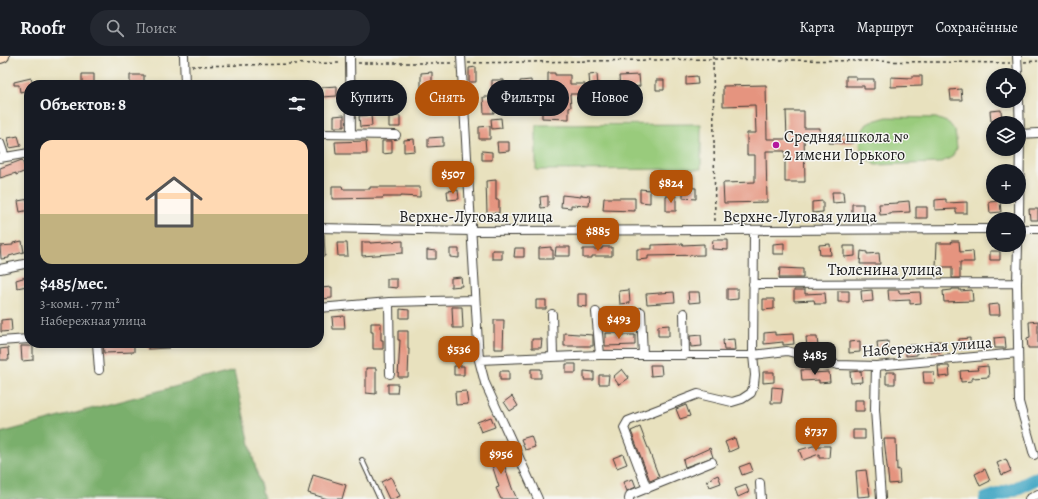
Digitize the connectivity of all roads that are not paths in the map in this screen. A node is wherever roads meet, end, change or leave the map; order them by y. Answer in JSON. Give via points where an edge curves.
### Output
{"nodes":[{"id":1,"x":3,"y":56,"type":"edge"},
{"id":2,"x":184,"y":56,"type":"edge"},
{"id":3,"x":0,"y":57,"type":"edge"},
{"id":4,"x":350,"y":59,"type":"edge"},
{"id":5,"x":462,"y":59,"type":"edge"},
{"id":6,"x":185,"y":80,"type":"edge"},
{"id":7,"x":1038,"y":133,"type":"edge"},
{"id":8,"x":324,"y":134,"type":"edge"},
{"id":9,"x":351,"y":134,"type":"junction"},
{"id":10,"x":1026,"y":134,"type":"edge"},
{"id":11,"x":396,"y":135,"type":"dead end"},
{"id":12,"x":0,"y":143,"type":"edge"},
{"id":13,"x":24,"y":154,"type":"edge"},
{"id":14,"x":1020,"y":156,"type":"edge"},
{"id":15,"x":2,"y":158,"type":"edge"},
{"id":16,"x":1019,"y":212,"type":"edge"},
{"id":17,"x":324,"y":228,"type":"edge"},
{"id":18,"x":986,"y":229,"type":"edge"},
{"id":19,"x":1026,"y":229,"type":"edge"},
{"id":20,"x":1038,"y":229,"type":"edge"},
{"id":21,"x":754,"y":230,"type":"junction"},
{"id":22,"x":472,"y":231,"type":"junction"},
{"id":23,"x":1018,"y":252,"type":"edge"},
{"id":24,"x":24,"y":264,"type":"edge"},
{"id":25,"x":0,"y":269,"type":"edge"},
{"id":26,"x":1017,"y":283,"type":"junction"},
{"id":27,"x":753,"y":284,"type":"junction"},
{"id":28,"x":475,"y":300,"type":"junction"},
{"id":29,"x":389,"y":302,"type":"junction"},
{"id":30,"x":324,"y":308,"type":"edge"},
{"id":31,"x":596,"y":312,"type":"dead end"},
{"id":32,"x":641,"y":312,"type":"dead end"},
{"id":33,"x":684,"y":313,"type":"dead end"},
{"id":34,"x":552,"y":314,"type":"dead end"},
{"id":35,"x":24,"y":339,"type":"edge"},
{"id":36,"x":0,"y":340,"type":"edge"},
{"id":37,"x":97,"y":348,"type":"edge"},
{"id":38,"x":1018,"y":354,"type":"junction"},
{"id":39,"x":600,"y":355,"type":"junction"},
{"id":40,"x":643,"y":355,"type":"junction"},
{"id":41,"x":685,"y":355,"type":"junction"},
{"id":42,"x":753,"y":355,"type":"junction"},
{"id":43,"x":553,"y":357,"type":"junction"},
{"id":44,"x":479,"y":360,"type":"junction"},
{"id":45,"x":876,"y":366,"type":"junction"},
{"id":46,"x":98,"y":370,"type":"dead end"},
{"id":47,"x":390,"y":374,"type":"dead end"},
{"id":48,"x":1034,"y":455,"type":"dead end"},
{"id":49,"x":362,"y":460,"type":"dead end"},
{"id":50,"x":712,"y":462,"type":"dead end"},
{"id":51,"x":760,"y":483,"type":"dead end"},
{"id":52,"x":647,"y":489,"type":"junction"},
{"id":53,"x":1038,"y":494,"type":"edge"},
{"id":54,"x":380,"y":499,"type":"edge"},
{"id":55,"x":538,"y":499,"type":"edge"},
{"id":56,"x":629,"y":499,"type":"edge"},
{"id":57,"x":761,"y":499,"type":"edge"},
{"id":58,"x":881,"y":499,"type":"edge"},
{"id":59,"x":1029,"y":499,"type":"edge"}],
"edges":[{"from":1,"to":3,"type":"main road"},
{"from":2,"to":6,"type":"street"},
{"from":4,"to":9,"type":"street"},
{"from":5,"to":22,"type":"street"},
{"from":7,"to":10,"type":"street"},
{"from":8,"to":9,"type":"street"},
{"from":9,"to":11,"type":"street"},
{"from":12,"to":15,"type":"street"},
{"from":13,"to":15,"type":"street"},
{"from":14,"to":16,"type":"street"},
{"from":17,"to":22,"type":"street","name":"Верхне-Луговая улица"},
{"from":18,"to":21,"type":"street","name":"Верхне-Луговая улица"},
{"from":19,"to":20,"type":"street"},
{"from":21,"to":22,"type":"street","name":"Верхне-Луговая улица"},
{"from":21,"to":27,"type":"street"},
{"from":22,"to":28,"type":"street"},
{"from":23,"to":26,"type":"street"},
{"from":24,"to":25,"type":"street"},
{"from":26,"to":27,"type":"street","name":"Тюленина улица"},
{"from":26,"to":38,"type":"street"},
{"from":27,"to":42,"type":"street"},
{"from":28,"to":29,"type":"street"},
{"from":28,"to":44,"type":"street"},
{"from":29,"to":30,"type":"street"},
{"from":29,"to":47,"type":"street"},
{"from":31,"to":39,"type":"street"},
{"from":32,"to":40,"type":"street"},
{"from":33,"to":41,"type":"street"},
{"from":34,"to":43,"type":"street"},
{"from":35,"to":36,"type":"street"},
{"from":37,"to":46,"type":"street"},
{"from":38,"to":45,"type":"street","name":"Набережная улица"},
{"from":38,"to":48,"type":"street","via":[[1019,402]]},
{"from":39,"to":40,"type":"street","name":"Набережная улица"},
{"from":39,"to":43,"type":"street","name":"Набережная улица"},
{"from":40,"to":41,"type":"street","name":"Набережная улица"},
{"from":41,"to":42,"type":"street","name":"Набережная улица"},
{"from":42,"to":45,"type":"street","name":"Набережная улица","via":[[787,351],[838,365]]},
{"from":42,"to":52,"type":"street","via":[[754,384],[751,393],[742,400],[732,402],[698,394],[628,421],[624,428]]},
{"from":43,"to":44,"type":"street","name":"Набережная улица"},
{"from":44,"to":55,"type":"street","via":[[485,384]]},
{"from":45,"to":58,"type":"street","via":[[875,409]]},
{"from":49,"to":54,"type":"lane"},
{"from":50,"to":52,"type":"street"},
{"from":51,"to":57,"type":"street"},
{"from":52,"to":56,"type":"street","via":[[630,495]]},
{"from":53,"to":59,"type":"street"}]}
